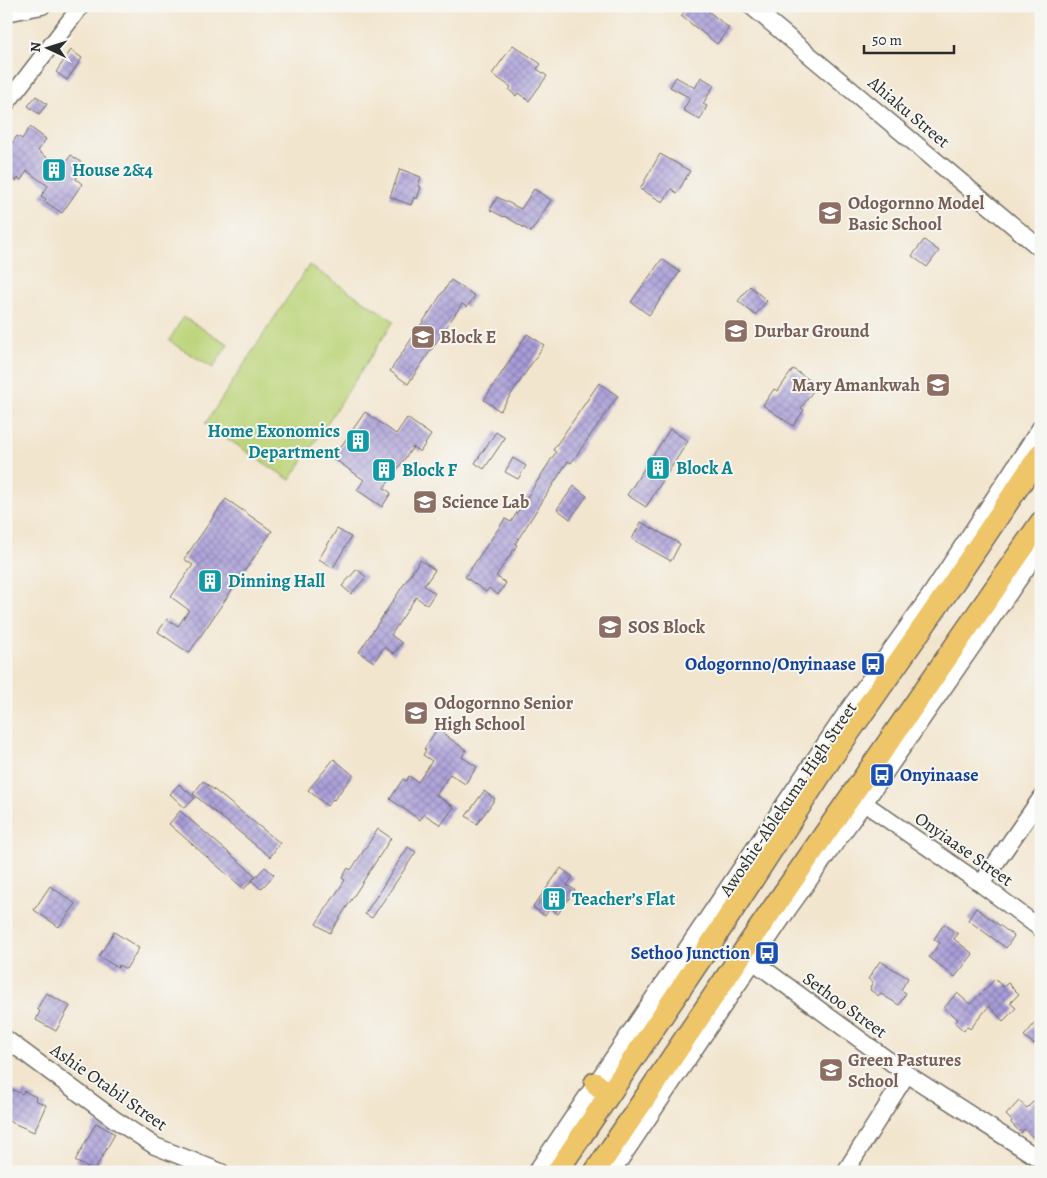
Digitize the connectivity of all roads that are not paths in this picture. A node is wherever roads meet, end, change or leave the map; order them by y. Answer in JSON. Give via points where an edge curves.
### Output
{"nodes":[{"id":1,"x":42,"y":6,"type":"edge"},
{"id":2,"x":81,"y":6,"type":"edge"},
{"id":3,"x":751,"y":6,"type":"edge"},
{"id":4,"x":6,"y":13,"type":"edge"},
{"id":5,"x":6,"y":104,"type":"edge"},
{"id":6,"x":1041,"y":249,"type":"edge"},
{"id":7,"x":1041,"y":427,"type":"edge"},
{"id":8,"x":1041,"y":452,"type":"edge"},
{"id":9,"x":1041,"y":522,"type":"edge"},
{"id":10,"x":1041,"y":547,"type":"edge"},
{"id":11,"x":952,"y":663,"type":"junction"},
{"id":12,"x":851,"y":717,"type":"junction"},
{"id":13,"x":1041,"y":798,"type":"edge"},
{"id":14,"x":864,"y":803,"type":"junction"},
{"id":15,"x":981,"y":884,"type":"junction"},
{"id":16,"x":789,"y":908,"type":"junction"},
{"id":17,"x":1041,"y":929,"type":"edge"},
{"id":18,"x":758,"y":930,"type":"junction"},
{"id":19,"x":753,"y":961,"type":"junction"},
{"id":20,"x":6,"y":1039,"type":"edge"},
{"id":21,"x":906,"y":1074,"type":"junction"},
{"id":22,"x":601,"y":1089,"type":"junction"},
{"id":23,"x":1041,"y":1160,"type":"edge"},
{"id":24,"x":564,"y":1168,"type":"edge"},
{"id":25,"x":221,"y":1172,"type":"edge"},
{"id":26,"x":536,"y":1172,"type":"edge"},
{"id":27,"x":595,"y":1172,"type":"edge"},
{"id":28,"x":612,"y":1172,"type":"edge"},
{"id":29,"x":845,"y":1172,"type":"edge"}],
"edges":[{"from":1,"to":4,"type":"street"},
{"from":2,"to":5,"type":"street"},
{"from":3,"to":6,"type":"street","name":"Ahiaku Street"},
{"from":7,"to":12,"type":"street","name":"Awoshie-Ablekuma High Street"},
{"from":8,"to":12,"type":"main road","name":"Awoshie-Ablekuma High Street","via":[[946,594]]},
{"from":9,"to":11,"type":"main road"},
{"from":10,"to":11,"type":"street"},
{"from":11,"to":14,"type":"street"},
{"from":11,"to":18,"type":"main road"},
{"from":12,"to":22,"type":"main road","name":"Awoshie-Ablekuma High Street","via":[[830,760],[721,927]]},
{"from":13,"to":15,"type":"street"},
{"from":14,"to":15,"type":"street","name":"Onyiaase Street"},
{"from":14,"to":16,"type":"street"},
{"from":15,"to":17,"type":"street","name":"Onyiaase Street"},
{"from":16,"to":18,"type":"main road"},
{"from":16,"to":19,"type":"street"},
{"from":18,"to":27,"type":"main road"},
{"from":19,"to":21,"type":"street","name":"Sethoo Street"},
{"from":19,"to":28,"type":"street"},
{"from":20,"to":25,"type":"street","name":"Ashie Otabil Street","via":[[155,1146]]},
{"from":21,"to":23,"type":"street","name":"Sethoo Street"},
{"from":21,"to":29,"type":"street"},
{"from":22,"to":24,"type":"main road","name":"Awoshie-Ablekuma High Street"},
{"from":22,"to":26,"type":"street","name":"Awoshie-Ablekuma High Street"}]}
